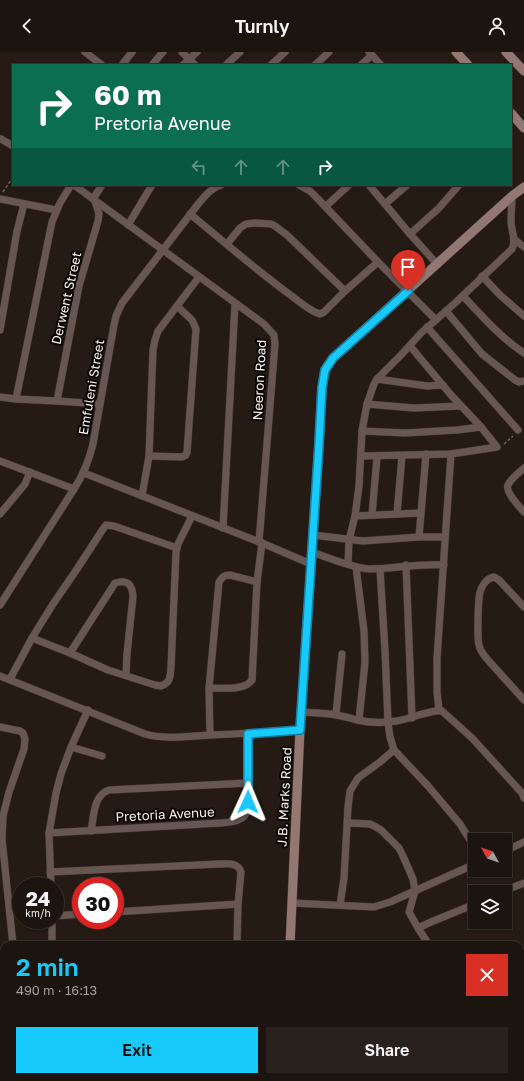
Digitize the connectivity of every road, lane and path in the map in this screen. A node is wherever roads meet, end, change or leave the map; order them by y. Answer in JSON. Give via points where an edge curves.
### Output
{"nodes":[{"id":1,"x":85,"y":52,"type":"edge"},
{"id":2,"x":132,"y":52,"type":"edge"},
{"id":3,"x":163,"y":52,"type":"edge"},
{"id":4,"x":182,"y":52,"type":"edge"},
{"id":5,"x":197,"y":52,"type":"edge"},
{"id":6,"x":240,"y":52,"type":"edge"},
{"id":7,"x":285,"y":52,"type":"edge"},
{"id":8,"x":329,"y":52,"type":"edge"},
{"id":9,"x":456,"y":52,"type":"edge"},
{"id":10,"x":506,"y":52,"type":"edge"},
{"id":11,"x":370,"y":54,"type":"edge"},
{"id":12,"x":189,"y":59,"type":"junction"},
{"id":13,"x":96,"y":64,"type":"edge"},
{"id":14,"x":123,"y":64,"type":"edge"},
{"id":15,"x":153,"y":64,"type":"edge"},
{"id":16,"x":184,"y":64,"type":"edge"},
{"id":17,"x":194,"y":64,"type":"edge"},
{"id":18,"x":227,"y":64,"type":"edge"},
{"id":19,"x":272,"y":64,"type":"edge"},
{"id":20,"x":316,"y":64,"type":"edge"},
{"id":21,"x":362,"y":64,"type":"edge"},
{"id":22,"x":380,"y":64,"type":"edge"},
{"id":23,"x":467,"y":64,"type":"edge"},
{"id":24,"x":524,"y":71,"type":"edge"},
{"id":25,"x":512,"y":114,"type":"edge"},
{"id":26,"x":524,"y":128,"type":"edge"},
{"id":27,"x":1,"y":139,"type":"dead end"},
{"id":28,"x":12,"y":145,"type":"edge"},
{"id":29,"x":12,"y":179,"type":"edge"},
{"id":30,"x":72,"y":186,"type":"edge"},
{"id":31,"x":74,"y":186,"type":"edge"},
{"id":32,"x":101,"y":186,"type":"edge"},
{"id":33,"x":151,"y":186,"type":"edge"},
{"id":34,"x":218,"y":186,"type":"edge"},
{"id":35,"x":301,"y":186,"type":"edge"},
{"id":36,"x":348,"y":186,"type":"edge"},
{"id":37,"x":370,"y":186,"type":"edge"},
{"id":38,"x":406,"y":186,"type":"edge"},
{"id":39,"x":459,"y":186,"type":"edge"},
{"id":40,"x":524,"y":187,"type":"edge"},
{"id":41,"x":512,"y":196,"type":"junction"},
{"id":42,"x":0,"y":198,"type":"edge"},
{"id":43,"x":94,"y":200,"type":"junction"},
{"id":44,"x":24,"y":204,"type":"junction"},
{"id":45,"x":386,"y":204,"type":"junction"},
{"id":46,"x":326,"y":206,"type":"junction"},
{"id":47,"x":56,"y":210,"type":"junction"},
{"id":48,"x":190,"y":214,"type":"junction"},
{"id":49,"x":128,"y":225,"type":"junction"},
{"id":50,"x":410,"y":234,"type":"junction"},
{"id":51,"x":514,"y":239,"type":"junction"},
{"id":52,"x":227,"y":244,"type":"junction"},
{"id":53,"x":524,"y":247,"type":"edge"},
{"id":54,"x":163,"y":251,"type":"junction"},
{"id":55,"x":378,"y":262,"type":"junction"},
{"id":56,"x":437,"y":264,"type":"junction"},
{"id":57,"x":482,"y":276,"type":"junction"},
{"id":58,"x":199,"y":277,"type":"junction"},
{"id":59,"x":345,"y":291,"type":"junction"},
{"id":60,"x":408,"y":291,"type":"junction"},
{"id":61,"x":463,"y":296,"type":"junction"},
{"id":62,"x":235,"y":304,"type":"junction"},
{"id":63,"x":177,"y":306,"type":"junction"},
{"id":64,"x":446,"y":311,"type":"junction"},
{"id":65,"x":524,"y":316,"type":"edge"},
{"id":66,"x":436,"y":320,"type":"junction"},
{"id":67,"x":427,"y":327,"type":"junction"},
{"id":68,"x":0,"y":330,"type":"edge"},
{"id":69,"x":410,"y":346,"type":"junction"},
{"id":70,"x":524,"y":353,"type":"edge"},
{"id":71,"x":377,"y":379,"type":"junction"},
{"id":72,"x":524,"y":380,"type":"edge"},
{"id":73,"x":443,"y":385,"type":"junction"},
{"id":74,"x":0,"y":397,"type":"edge"},
{"id":75,"x":16,"y":399,"type":"junction"},
{"id":76,"x":57,"y":401,"type":"junction"},
{"id":77,"x":100,"y":404,"type":"junction"},
{"id":78,"x":367,"y":404,"type":"junction"},
{"id":79,"x":461,"y":406,"type":"junction"},
{"id":80,"x":481,"y":427,"type":"junction"},
{"id":81,"x":518,"y":430,"type":"joint"},
{"id":82,"x":362,"y":431,"type":"junction"},
{"id":83,"x":496,"y":446,"type":"junction"},
{"id":84,"x":426,"y":454,"type":"junction"},
{"id":85,"x":451,"y":454,"type":"junction"},
{"id":86,"x":149,"y":456,"type":"junction"},
{"id":87,"x":361,"y":456,"type":"junction"},
{"id":88,"x":402,"y":456,"type":"junction"},
{"id":89,"x":377,"y":457,"type":"junction"},
{"id":90,"x":0,"y":461,"type":"edge"},
{"id":91,"x":524,"y":468,"type":"edge"},
{"id":92,"x":30,"y":472,"type":"junction"},
{"id":93,"x":84,"y":473,"type":"junction"},
{"id":94,"x":74,"y":489,"type":"junction"},
{"id":95,"x":142,"y":496,"type":"junction"},
{"id":96,"x":524,"y":512,"type":"edge"},
{"id":97,"x":421,"y":513,"type":"junction"},
{"id":98,"x":0,"y":514,"type":"edge"},
{"id":99,"x":397,"y":514,"type":"junction"},
{"id":100,"x":372,"y":515,"type":"junction"},
{"id":101,"x":192,"y":516,"type":"junction"},
{"id":102,"x":355,"y":516,"type":"junction"},
{"id":103,"x":223,"y":528,"type":"junction"},
{"id":104,"x":313,"y":535,"type":"junction"},
{"id":105,"x":419,"y":537,"type":"junction"},
{"id":106,"x":445,"y":537,"type":"junction"},
{"id":107,"x":349,"y":540,"type":"junction"},
{"id":108,"x":260,"y":543,"type":"junction"},
{"id":109,"x":177,"y":548,"type":"junction"},
{"id":110,"x":312,"y":552,"type":"junction"},
{"id":111,"x":311,"y":564,"type":"junction"},
{"id":112,"x":348,"y":564,"type":"junction"},
{"id":113,"x":406,"y":565,"type":"junction"},
{"id":114,"x":444,"y":565,"type":"junction"},
{"id":115,"x":356,"y":566,"type":"junction"},
{"id":116,"x":380,"y":569,"type":"junction"},
{"id":117,"x":257,"y":582,"type":"junction"},
{"id":118,"x":0,"y":605,"type":"edge"},
{"id":119,"x":524,"y":607,"type":"edge"},
{"id":120,"x":32,"y":638,"type":"junction"},
{"id":121,"x":70,"y":653,"type":"junction"},
{"id":122,"x":342,"y":654,"type":"dead end"},
{"id":123,"x":126,"y":675,"type":"junction"},
{"id":124,"x":1,"y":676,"type":"edge"},
{"id":125,"x":10,"y":680,"type":"junction"},
{"id":126,"x":0,"y":685,"type":"edge"},
{"id":127,"x":209,"y":688,"type":"junction"},
{"id":128,"x":524,"y":700,"type":"edge"},
{"id":129,"x":88,"y":710,"type":"junction"},
{"id":130,"x":439,"y":710,"type":"junction"},
{"id":131,"x":302,"y":712,"type":"junction"},
{"id":132,"x":336,"y":714,"type":"junction"},
{"id":133,"x":412,"y":718,"type":"junction"},
{"id":134,"x":359,"y":720,"type":"junction"},
{"id":135,"x":388,"y":722,"type":"junction"},
{"id":136,"x":0,"y":727,"type":"edge"},
{"id":137,"x":300,"y":730,"type":"junction"},
{"id":138,"x":248,"y":734,"type":"junction"},
{"id":139,"x":210,"y":735,"type":"junction"},
{"id":140,"x":70,"y":747,"type":"junction"},
{"id":141,"x":394,"y":750,"type":"junction"},
{"id":142,"x":102,"y":756,"type":"dead end"},
{"id":143,"x":248,"y":783,"type":"junction"},
{"id":144,"x":524,"y":798,"type":"edge"},
{"id":145,"x":348,"y":823,"type":"junction"},
{"id":146,"x":91,"y":831,"type":"junction"},
{"id":147,"x":50,"y":834,"type":"junction"},
{"id":148,"x":468,"y":837,"type":"edge"},
{"id":149,"x":524,"y":842,"type":"edge"},
{"id":150,"x":512,"y":848,"type":"edge"},
{"id":151,"x":468,"y":867,"type":"edge"},
{"id":152,"x":50,"y":872,"type":"junction"},
{"id":153,"x":50,"y":877,"type":"edge"},
{"id":154,"x":524,"y":883,"type":"edge"},
{"id":155,"x":512,"y":888,"type":"edge"},
{"id":156,"x":416,"y":891,"type":"junction"},
{"id":157,"x":292,"y":903,"type":"junction"},
{"id":158,"x":238,"y":904,"type":"junction"},
{"id":159,"x":340,"y":905,"type":"junction"},
{"id":160,"x":468,"y":907,"type":"edge"},
{"id":161,"x":124,"y":911,"type":"edge"},
{"id":162,"x":418,"y":928,"type":"junction"},
{"id":163,"x":52,"y":929,"type":"edge"},
{"id":164,"x":13,"y":941,"type":"edge"},
{"id":165,"x":52,"y":941,"type":"edge"},
{"id":166,"x":237,"y":941,"type":"edge"},
{"id":167,"x":290,"y":941,"type":"edge"},
{"id":168,"x":426,"y":941,"type":"edge"}],
"edges":[{"from":1,"to":13,"type":"street"},
{"from":2,"to":14,"type":"street"},
{"from":3,"to":15,"type":"street"},
{"from":4,"to":12,"type":"street"},
{"from":5,"to":12,"type":"street"},
{"from":6,"to":18,"type":"street"},
{"from":7,"to":19,"type":"street"},
{"from":8,"to":20,"type":"street"},
{"from":9,"to":23,"type":"street"},
{"from":10,"to":24,"type":"street"},
{"from":11,"to":21,"type":"street"},
{"from":11,"to":22,"type":"street"},
{"from":12,"to":16,"type":"street"},
{"from":12,"to":17,"type":"street"},
{"from":25,"to":26,"type":"street"},
{"from":27,"to":28,"type":"street"},
{"from":29,"to":42,"type":"path"},
{"from":30,"to":47,"type":"street"},
{"from":31,"to":43,"type":"street","name":"Neeron Road"},
{"from":32,"to":43,"type":"street"},
{"from":33,"to":49,"type":"street"},
{"from":34,"to":48,"type":"street","name":"Emfuleni Street","via":[[209,192]]},
{"from":35,"to":46,"type":"street"},
{"from":36,"to":46,"type":"street"},
{"from":37,"to":45,"type":"street"},
{"from":38,"to":45,"type":"street"},
{"from":39,"to":50,"type":"street"},
{"from":40,"to":41,"type":"street","name":"J.B. Marks Road"},
{"from":41,"to":51,"type":"street","via":[[511,228]]},
{"from":41,"to":56,"type":"street","name":"J.B. Marks Road"},
{"from":42,"to":44,"type":"street"},
{"from":43,"to":49,"type":"street","name":"Neeron Road"},
{"from":43,"to":76,"type":"street","name":"Derwent Street","via":[[98,221],[79,286]]},
{"from":44,"to":47,"type":"street"},
{"from":44,"to":68,"type":"street"},
{"from":45,"to":50,"type":"street"},
{"from":46,"to":55,"type":"street"},
{"from":47,"to":75,"type":"street"},
{"from":48,"to":52,"type":"street"},
{"from":48,"to":54,"type":"street","name":"Emfuleni Street"},
{"from":49,"to":54,"type":"street","name":"Neeron Road"},
{"from":50,"to":56,"type":"street"},
{"from":51,"to":53,"type":"street"},
{"from":51,"to":57,"type":"street","via":[[512,249]]},
{"from":52,"to":59,"type":"street","via":[[275,284],[318,314],[324,312]]},
{"from":52,"to":59,"type":"street","via":[[246,224],[270,224],[287,235]]},
{"from":54,"to":58,"type":"street","name":"Neeron Road"},
{"from":54,"to":77,"type":"street","name":"Emfuleni Street","via":[[119,310]]},
{"from":55,"to":59,"type":"street"},
{"from":55,"to":60,"type":"street"},
{"from":56,"to":60,"type":"street","name":"J.B. Marks Road"},
{"from":57,"to":61,"type":"street"},
{"from":57,"to":65,"type":"street"},
{"from":58,"to":62,"type":"street","name":"Neeron Road"},
{"from":58,"to":63,"type":"street"},
{"from":60,"to":66,"type":"street"},
{"from":60,"to":104,"type":"street","name":"J.B. Marks Road","via":[[333,358],[325,370]]},
{"from":61,"to":64,"type":"street"},
{"from":61,"to":70,"type":"street","via":[[500,334]]},
{"from":62,"to":103,"type":"street"},
{"from":62,"to":108,"type":"street","name":"Neeron Road","via":[[264,324],[274,335],[276,344]]},
{"from":63,"to":86,"type":"street","via":[[158,331],[153,350]]},
{"from":63,"to":86,"type":"street","via":[[192,320],[196,329],[187,452],[182,456]]},
{"from":64,"to":66,"type":"street"},
{"from":64,"to":72,"type":"street","via":[[487,359],[515,380]]},
{"from":66,"to":67,"type":"street"},
{"from":67,"to":69,"type":"street"},
{"from":67,"to":81,"type":"street"},
{"from":69,"to":71,"type":"street"},
{"from":69,"to":73,"type":"street"},
{"from":71,"to":73,"type":"street","via":[[427,386]]},
{"from":71,"to":78,"type":"street"},
{"from":73,"to":79,"type":"street"},
{"from":74,"to":75,"type":"street"},
{"from":75,"to":76,"type":"street"},
{"from":76,"to":77,"type":"street"},
{"from":77,"to":93,"type":"street","name":"Emfuleni Street","via":[[91,452]]},
{"from":78,"to":79,"type":"street","via":[[414,408]]},
{"from":78,"to":82,"type":"street"},
{"from":79,"to":80,"type":"street"},
{"from":80,"to":82,"type":"street","via":[[405,433]]},
{"from":80,"to":83,"type":"street"},
{"from":81,"to":83,"type":"path","via":[[506,442]]},
{"from":82,"to":87,"type":"street"},
{"from":83,"to":85,"type":"street"},
{"from":84,"to":85,"type":"street"},
{"from":84,"to":88,"type":"street"},
{"from":84,"to":97,"type":"street"},
{"from":85,"to":106,"type":"street"},
{"from":86,"to":95,"type":"street"},
{"from":87,"to":89,"type":"street"},
{"from":87,"to":102,"type":"street"},
{"from":88,"to":89,"type":"street"},
{"from":88,"to":99,"type":"street"},
{"from":89,"to":100,"type":"street"},
{"from":90,"to":92,"type":"street"},
{"from":91,"to":96,"type":"street","via":[[511,481],[508,490]]},
{"from":92,"to":94,"type":"street"},
{"from":92,"to":98,"type":"street","via":[[25,484]]},
{"from":93,"to":94,"type":"street","name":"Emfuleni Street"},
{"from":93,"to":95,"type":"street"},
{"from":94,"to":118,"type":"street","name":"Emfuleni Street"},
{"from":95,"to":101,"type":"street"},
{"from":97,"to":99,"type":"street"},
{"from":97,"to":105,"type":"street"},
{"from":99,"to":100,"type":"street"},
{"from":100,"to":102,"type":"street"},
{"from":101,"to":103,"type":"street"},
{"from":101,"to":109,"type":"street"},
{"from":102,"to":107,"type":"street"},
{"from":103,"to":108,"type":"street"},
{"from":104,"to":107,"type":"street"},
{"from":104,"to":110,"type":"street","name":"J.B. Marks Road"},
{"from":105,"to":106,"type":"street"},
{"from":105,"to":107,"type":"street"},
{"from":106,"to":114,"type":"street"},
{"from":107,"to":112,"type":"street"},
{"from":108,"to":111,"type":"street"},
{"from":108,"to":117,"type":"street","name":"Neeron Road"},
{"from":109,"to":120,"type":"street","via":[[114,526],[106,526]]},
{"from":109,"to":123,"type":"street","via":[[167,684],[161,686]]},
{"from":110,"to":111,"type":"street","name":"J.B. Marks Road"},
{"from":110,"to":112,"type":"street"},
{"from":111,"to":131,"type":"street","name":"J.B. Marks Road"},
{"from":112,"to":115,"type":"street"},
{"from":113,"to":114,"type":"street"},
{"from":113,"to":116,"type":"street"},
{"from":113,"to":133,"type":"street"},
{"from":114,"to":130,"type":"street","via":[[437,658]]},
{"from":115,"to":116,"type":"street"},
{"from":115,"to":134,"type":"street","via":[[364,631]]},
{"from":116,"to":135,"type":"street"},
{"from":117,"to":127,"type":"street","name":"Neeron Road","via":[[252,680],[241,687]]},
{"from":117,"to":127,"type":"street","via":[[230,575],[222,577],[219,582]]},
{"from":119,"to":128,"type":"street","via":[[496,577],[490,578],[480,592],[478,632],[482,653]]},
{"from":120,"to":121,"type":"street"},
{"from":120,"to":125,"type":"street"},
{"from":121,"to":123,"type":"street"},
{"from":121,"to":123,"type":"street","via":[[115,583],[125,582],[130,584],[133,596]]},
{"from":122,"to":132,"type":"street"},
{"from":124,"to":125,"type":"street"},
{"from":124,"to":126,"type":"street"},
{"from":125,"to":129,"type":"street"},
{"from":127,"to":139,"type":"street"},
{"from":129,"to":139,"type":"street","via":[[154,736]]},
{"from":129,"to":140,"type":"street"},
{"from":130,"to":133,"type":"street"},
{"from":130,"to":144,"type":"street","via":[[472,738]]},
{"from":131,"to":132,"type":"street"},
{"from":131,"to":137,"type":"street","name":"J.B. Marks Road"},
{"from":132,"to":134,"type":"street"},
{"from":133,"to":135,"type":"street"},
{"from":134,"to":135,"type":"street"},
{"from":135,"to":141,"type":"street"},
{"from":136,"to":164,"type":"street","via":[[20,731],[25,739],[3,816],[2,839]]},
{"from":137,"to":138,"type":"street"},
{"from":137,"to":157,"type":"street","name":"J.B. Marks Road"},
{"from":138,"to":139,"type":"street"},
{"from":138,"to":143,"type":"street","name":"Pretoria Avenue"},
{"from":140,"to":142,"type":"street"},
{"from":140,"to":147,"type":"street","via":[[56,793]]},
{"from":141,"to":145,"type":"street","via":[[358,778],[353,785],[350,791]]},
{"from":141,"to":148,"type":"street","via":[[460,824]]},
{"from":143,"to":146,"type":"street","via":[[109,790],[102,793],[96,803]]},
{"from":143,"to":146,"type":"street","name":"Pretoria Avenue","via":[[247,812],[242,819]]},
{"from":145,"to":156,"type":"street","via":[[370,824],[381,830],[403,856]]},
{"from":145,"to":159,"type":"street"},
{"from":146,"to":147,"type":"street","name":"Pretoria Avenue"},
{"from":147,"to":152,"type":"street"},
{"from":149,"to":150,"type":"street"},
{"from":151,"to":156,"type":"street"},
{"from":152,"to":153,"type":"street"},
{"from":152,"to":158,"type":"street","via":[[229,864],[238,866],[241,872]]},
{"from":154,"to":155,"type":"street"},
{"from":156,"to":159,"type":"street","via":[[374,907]]},
{"from":156,"to":162,"type":"street","via":[[410,912]]},
{"from":157,"to":159,"type":"street"},
{"from":157,"to":167,"type":"street","name":"J.B. Marks Road"},
{"from":158,"to":161,"type":"street"},
{"from":158,"to":166,"type":"street"},
{"from":160,"to":162,"type":"street"},
{"from":162,"to":168,"type":"street"},
{"from":163,"to":165,"type":"street"}]}
